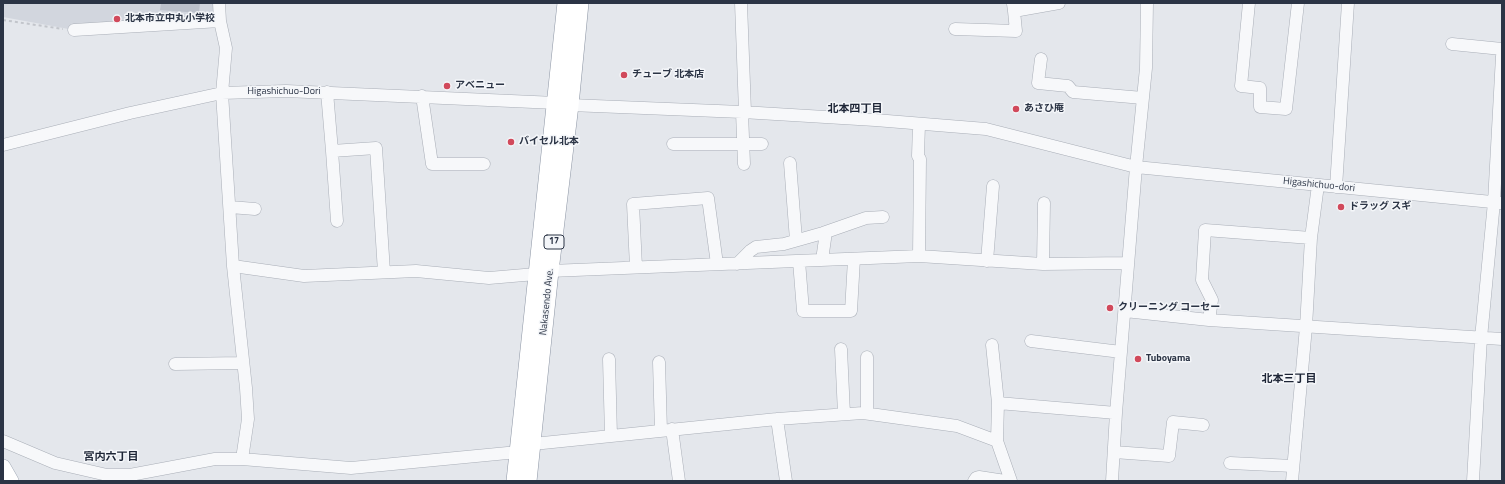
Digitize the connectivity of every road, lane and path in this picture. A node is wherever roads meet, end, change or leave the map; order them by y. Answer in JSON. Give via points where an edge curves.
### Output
{"nodes":[{"id":1,"x":219,"y":3,"type":"edge"},
{"id":2,"x":566,"y":3,"type":"edge"},
{"id":3,"x":580,"y":3,"type":"edge"},
{"id":4,"x":741,"y":3,"type":"edge"},
{"id":5,"x":1059,"y":3,"type":"edge"},
{"id":6,"x":1147,"y":3,"type":"edge"},
{"id":7,"x":1249,"y":3,"type":"edge"},
{"id":8,"x":1298,"y":3,"type":"edge"},
{"id":9,"x":1348,"y":3,"type":"edge"},
{"id":10,"x":1013,"y":7,"type":"edge"},
{"id":11,"x":3,"y":20,"type":"edge"},
{"id":12,"x":220,"y":21,"type":"junction"},
{"id":13,"x":955,"y":29,"type":"dead end"},
{"id":14,"x":74,"y":30,"type":"joint"},
{"id":15,"x":1452,"y":44,"type":"dead end"},
{"id":16,"x":1502,"y":49,"type":"edge"},
{"id":17,"x":1502,"y":56,"type":"edge"},
{"id":18,"x":1041,"y":59,"type":"dead end"},
{"id":19,"x":327,"y":92,"type":"junction"},
{"id":20,"x":222,"y":93,"type":"junction"},
{"id":21,"x":422,"y":96,"type":"junction"},
{"id":22,"x":1143,"y":98,"type":"junction"},
{"id":23,"x":563,"y":104,"type":"junction"},
{"id":24,"x":743,"y":112,"type":"junction"},
{"id":25,"x":919,"y":124,"type":"junction"},
{"id":26,"x":538,"y":139,"type":"dead end"},
{"id":27,"x":577,"y":143,"type":"dead end"},
{"id":28,"x":673,"y":144,"type":"dead end"},
{"id":29,"x":743,"y":144,"type":"junction"},
{"id":30,"x":762,"y":144,"type":"dead end"},
{"id":31,"x":3,"y":145,"type":"edge"},
{"id":32,"x":332,"y":151,"type":"junction"},
{"id":33,"x":790,"y":163,"type":"dead end"},
{"id":34,"x":484,"y":164,"type":"dead end"},
{"id":35,"x":744,"y":164,"type":"dead end"},
{"id":36,"x":1136,"y":168,"type":"junction"},
{"id":37,"x":1318,"y":185,"type":"junction"},
{"id":38,"x":993,"y":186,"type":"dead end"},
{"id":39,"x":1336,"y":187,"type":"junction"},
{"id":40,"x":1498,"y":202,"type":"edge"},
{"id":41,"x":1044,"y":203,"type":"dead end"},
{"id":42,"x":230,"y":207,"type":"junction"},
{"id":43,"x":256,"y":209,"type":"dead end"},
{"id":44,"x":883,"y":217,"type":"dead end"},
{"id":45,"x":337,"y":221,"type":"dead end"},
{"id":46,"x":826,"y":232,"type":"junction"},
{"id":47,"x":1311,"y":238,"type":"junction"},
{"id":48,"x":796,"y":240,"type":"junction"},
{"id":49,"x":919,"y":256,"type":"junction"},
{"id":50,"x":854,"y":259,"type":"junction"},
{"id":51,"x":822,"y":260,"type":"junction"},
{"id":52,"x":799,"y":261,"type":"junction"},
{"id":53,"x":987,"y":261,"type":"junction"},
{"id":54,"x":1128,"y":263,"type":"junction"},
{"id":55,"x":717,"y":264,"type":"junction"},
{"id":56,"x":737,"y":264,"type":"junction"},
{"id":57,"x":1043,"y":264,"type":"junction"},
{"id":58,"x":233,"y":266,"type":"junction"},
{"id":59,"x":636,"y":267,"type":"junction"},
{"id":60,"x":384,"y":272,"type":"junction"},
{"id":61,"x":543,"y":272,"type":"junction"},
{"id":62,"x":1125,"y":311,"type":"junction"},
{"id":63,"x":1209,"y":320,"type":"junction"},
{"id":64,"x":1306,"y":327,"type":"junction"},
{"id":65,"x":1481,"y":338,"type":"junction"},
{"id":66,"x":1502,"y":340,"type":"edge"},
{"id":67,"x":1031,"y":341,"type":"dead end"},
{"id":68,"x":992,"y":345,"type":"dead end"},
{"id":69,"x":840,"y":349,"type":"dead end"},
{"id":70,"x":1121,"y":352,"type":"junction"},
{"id":71,"x":868,"y":357,"type":"dead end"},
{"id":72,"x":609,"y":359,"type":"dead end"},
{"id":73,"x":659,"y":362,"type":"dead end"},
{"id":74,"x":244,"y":363,"type":"junction"},
{"id":75,"x":175,"y":364,"type":"dead end"},
{"id":76,"x":998,"y":404,"type":"junction"},
{"id":77,"x":1116,"y":413,"type":"junction"},
{"id":78,"x":844,"y":414,"type":"junction"},
{"id":79,"x":867,"y":414,"type":"junction"},
{"id":80,"x":777,"y":419,"type":"junction"},
{"id":81,"x":1203,"y":425,"type":"dead end"},
{"id":82,"x":666,"y":430,"type":"junction"},
{"id":83,"x":611,"y":436,"type":"junction"},
{"id":84,"x":3,"y":441,"type":"edge"},
{"id":85,"x":997,"y":441,"type":"junction"},
{"id":86,"x":525,"y":448,"type":"junction"},
{"id":87,"x":1114,"y":452,"type":"junction"},
{"id":88,"x":242,"y":459,"type":"junction"},
{"id":89,"x":1230,"y":463,"type":"dead end"},
{"id":90,"x":1294,"y":466,"type":"junction"},
{"id":91,"x":3,"y":467,"type":"edge"},
{"id":92,"x":135,"y":478,"type":"edge"},
{"id":93,"x":11,"y":481,"type":"edge"},
{"id":94,"x":515,"y":481,"type":"edge"},
{"id":95,"x":528,"y":481,"type":"edge"},
{"id":96,"x":679,"y":481,"type":"edge"},
{"id":97,"x":786,"y":481,"type":"edge"},
{"id":98,"x":974,"y":481,"type":"edge"},
{"id":99,"x":1005,"y":481,"type":"edge"},
{"id":100,"x":1011,"y":481,"type":"edge"},
{"id":101,"x":1112,"y":481,"type":"edge"},
{"id":102,"x":1292,"y":481,"type":"edge"},
{"id":103,"x":1473,"y":481,"type":"edge"}],
"edges":[{"from":1,"to":12,"type":"street"},
{"from":2,"to":23,"type":"highway","name":"Nakasendo Ave.","number":"17"},
{"from":3,"to":23,"type":"highway","name":"Nakasendo Ave.","number":"17"},
{"from":4,"to":24,"type":"street"},
{"from":5,"to":10,"type":"street"},
{"from":6,"to":22,"type":"street"},
{"from":7,"to":8,"type":"street","via":[[1241,86],[1260,88],[1260,107],[1286,109]]},
{"from":9,"to":39,"type":"street"},
{"from":10,"to":13,"type":"street","via":[[1016,31]]},
{"from":11,"to":14,"type":"path"},
{"from":12,"to":14,"type":"street"},
{"from":12,"to":20,"type":"street","via":[[226,48]]},
{"from":15,"to":16,"type":"street"},
{"from":17,"to":40,"type":"street"},
{"from":18,"to":22,"type":"street","via":[[1038,83],[1068,86],[1073,92]]},
{"from":19,"to":20,"type":"street","name":"Higashichuo-Dori"},
{"from":19,"to":21,"type":"street","name":"Higashichuo-Dori"},
{"from":19,"to":32,"type":"street"},
{"from":20,"to":31,"type":"street","name":"Higashichuo-Dori"},
{"from":20,"to":42,"type":"street"},
{"from":21,"to":23,"type":"street","name":"Higashichuo-Dori"},
{"from":21,"to":34,"type":"street","via":[[432,164]]},
{"from":22,"to":36,"type":"street"},
{"from":23,"to":24,"type":"street","name":"Higashichuo-Dori"},
{"from":23,"to":61,"type":"highway","name":"Nakasendo Ave.","number":"17"},
{"from":24,"to":25,"type":"street","name":"Higashichuo-Dori"},
{"from":24,"to":29,"type":"street"},
{"from":25,"to":36,"type":"street","name":"Higashichuo-dori","via":[[986,129]]},
{"from":25,"to":49,"type":"street"},
{"from":26,"to":27,"type":"path","bridge":true},
{"from":28,"to":29,"type":"street"},
{"from":29,"to":30,"type":"street"},
{"from":29,"to":35,"type":"street"},
{"from":32,"to":45,"type":"street"},
{"from":32,"to":60,"type":"street","via":[[376,148]]},
{"from":33,"to":48,"type":"street"},
{"from":36,"to":37,"type":"street","name":"Higashichuo-dori"},
{"from":36,"to":54,"type":"street"},
{"from":37,"to":39,"type":"street","name":"Higashichuo-dori"},
{"from":37,"to":47,"type":"street"},
{"from":38,"to":53,"type":"street"},
{"from":39,"to":40,"type":"street","name":"Higashichuo-dori"},
{"from":40,"to":65,"type":"street"},
{"from":41,"to":57,"type":"street"},
{"from":42,"to":43,"type":"street"},
{"from":42,"to":58,"type":"street"},
{"from":44,"to":46,"type":"street","via":[[866,218]]},
{"from":46,"to":48,"type":"street"},
{"from":46,"to":51,"type":"street"},
{"from":47,"to":63,"type":"street","via":[[1205,230],[1202,280],[1212,300]]},
{"from":47,"to":64,"type":"street"},
{"from":48,"to":56,"type":"street","via":[[756,247]]},
{"from":49,"to":50,"type":"street"},
{"from":49,"to":53,"type":"street"},
{"from":50,"to":51,"type":"street"},
{"from":50,"to":52,"type":"street","via":[[851,311],[803,311]]},
{"from":51,"to":52,"type":"street"},
{"from":52,"to":56,"type":"street"},
{"from":53,"to":57,"type":"street"},
{"from":54,"to":57,"type":"street"},
{"from":54,"to":62,"type":"street"},
{"from":55,"to":56,"type":"street"},
{"from":55,"to":59,"type":"street"},
{"from":55,"to":59,"type":"street","via":[[708,198],[633,204]]},
{"from":58,"to":60,"type":"street","via":[[304,276]]},
{"from":58,"to":74,"type":"street"},
{"from":59,"to":61,"type":"street"},
{"from":60,"to":61,"type":"street","via":[[416,271],[489,278]]},
{"from":61,"to":86,"type":"highway","name":"Nakasendo Ave.","number":"17"},
{"from":62,"to":63,"type":"street"},
{"from":62,"to":70,"type":"street"},
{"from":63,"to":64,"type":"street"},
{"from":64,"to":65,"type":"street"},
{"from":64,"to":90,"type":"street"},
{"from":65,"to":66,"type":"street"},
{"from":65,"to":103,"type":"street"},
{"from":67,"to":70,"type":"street"},
{"from":68,"to":76,"type":"street"},
{"from":69,"to":78,"type":"street"},
{"from":70,"to":77,"type":"street"},
{"from":71,"to":79,"type":"street"},
{"from":72,"to":83,"type":"street"},
{"from":73,"to":82,"type":"street"},
{"from":74,"to":75,"type":"street"},
{"from":74,"to":88,"type":"street","via":[[248,419]]},
{"from":76,"to":77,"type":"street"},
{"from":76,"to":85,"type":"street"},
{"from":77,"to":87,"type":"street"},
{"from":78,"to":79,"type":"street"},
{"from":78,"to":80,"type":"street"},
{"from":79,"to":85,"type":"street","via":[[957,426]]},
{"from":80,"to":82,"type":"street"},
{"from":80,"to":97,"type":"street"},
{"from":81,"to":87,"type":"street","via":[[1173,422],[1169,456]]},
{"from":82,"to":83,"type":"street"},
{"from":82,"to":96,"type":"street"},
{"from":83,"to":86,"type":"street"},
{"from":84,"to":92,"type":"street","via":[[55,463],[107,475]]},
{"from":85,"to":100,"type":"street"},
{"from":86,"to":88,"type":"street","via":[[351,468]]},
{"from":86,"to":94,"type":"highway","number":"17"},
{"from":86,"to":95,"type":"highway","name":"Nakasendo Ave.","number":"17"},
{"from":87,"to":101,"type":"street"},
{"from":88,"to":92,"type":"street","via":[[215,459]]},
{"from":89,"to":90,"type":"street"},
{"from":90,"to":102,"type":"street"},
{"from":91,"to":93,"type":"main road"},
{"from":98,"to":99,"type":"street","via":[[979,477]]}]}
